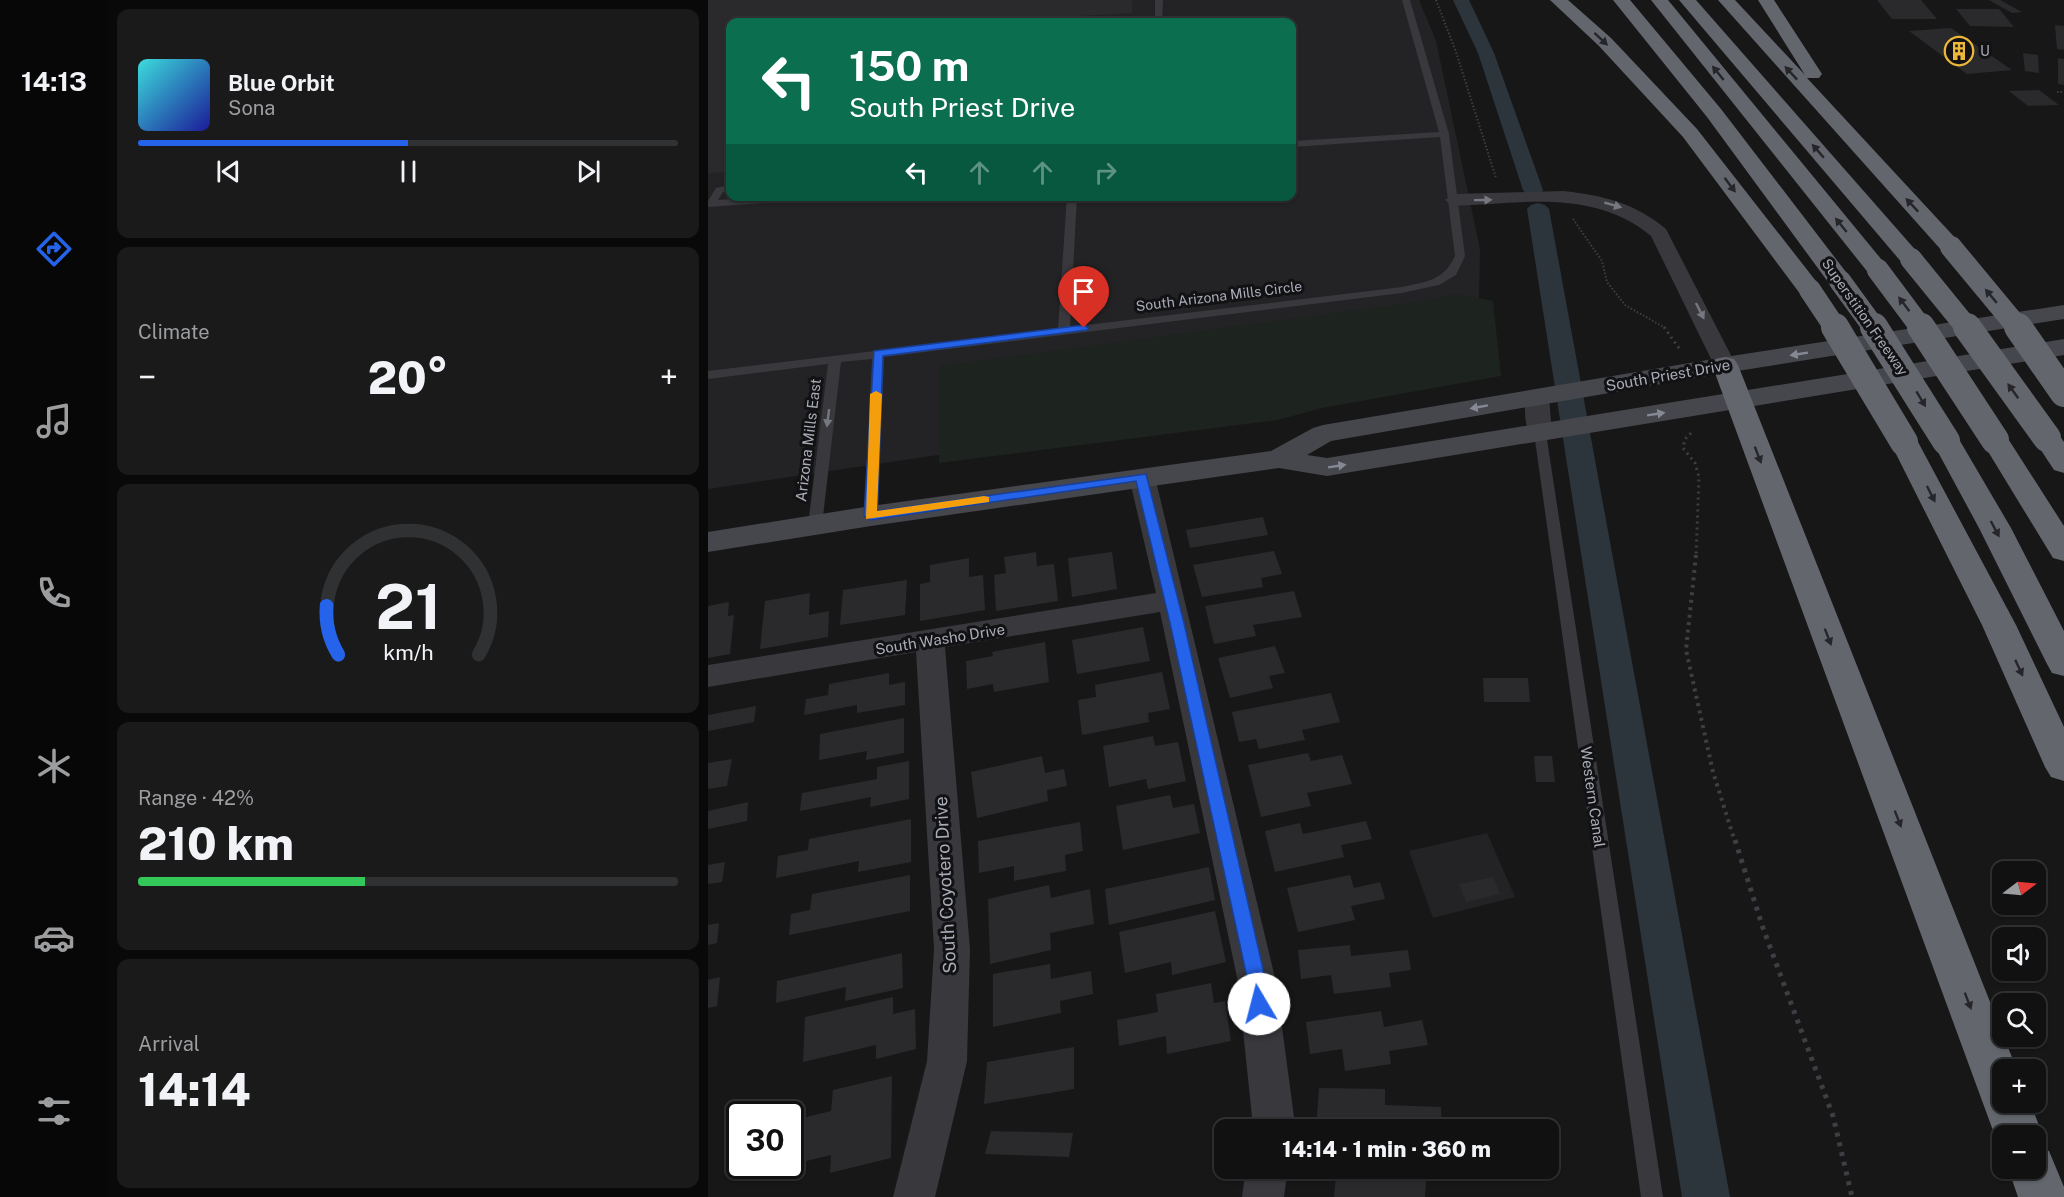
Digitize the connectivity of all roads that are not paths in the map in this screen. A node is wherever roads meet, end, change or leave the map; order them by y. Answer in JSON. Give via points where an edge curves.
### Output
{"nodes":[{"id":1,"x":1159,"y":0,"type":"edge"},
{"id":2,"x":1406,"y":0,"type":"edge"},
{"id":3,"x":1558,"y":0,"type":"edge"},
{"id":4,"x":1621,"y":0,"type":"edge"},
{"id":5,"x":1640,"y":0,"type":"edge"},
{"id":6,"x":1659,"y":0,"type":"edge"},
{"id":7,"x":1687,"y":0,"type":"edge"},
{"id":8,"x":1726,"y":0,"type":"edge"},
{"id":9,"x":1766,"y":0,"type":"edge"},
{"id":10,"x":1159,"y":18,"type":"edge"},
{"id":11,"x":1444,"y":134,"type":"junction"},
{"id":12,"x":1296,"y":144,"type":"edge"},
{"id":13,"x":1873,"y":162,"type":"junction"},
{"id":14,"x":714,"y":190,"type":"edge"},
{"id":15,"x":1454,"y":200,"type":"junction"},
{"id":16,"x":752,"y":201,"type":"edge"},
{"id":17,"x":1072,"y":201,"type":"edge"},
{"id":18,"x":710,"y":204,"type":"edge"},
{"id":19,"x":1840,"y":281,"type":"junction"},
{"id":20,"x":2064,"y":312,"type":"edge"},
{"id":21,"x":1064,"y":330,"type":"junction"},
{"id":22,"x":2064,"y":347,"type":"edge"},
{"id":23,"x":878,"y":353,"type":"junction"},
{"id":24,"x":835,"y":359,"type":"junction"},
{"id":25,"x":1725,"y":365,"type":"junction"},
{"id":26,"x":708,"y":375,"type":"edge"},
{"id":27,"x":2064,"y":393,"type":"edge"},
{"id":28,"x":1541,"y":397,"type":"junction"},
{"id":29,"x":1737,"y":400,"type":"junction"},
{"id":30,"x":1546,"y":432,"type":"junction"},
{"id":31,"x":1279,"y":459,"type":"junction"},
{"id":32,"x":2064,"y":464,"type":"edge"},
{"id":33,"x":1142,"y":477,"type":"junction"},
{"id":34,"x":871,"y":516,"type":"junction"},
{"id":35,"x":815,"y":525,"type":"junction"},
{"id":36,"x":708,"y":542,"type":"edge"},
{"id":37,"x":2064,"y":551,"type":"edge"},
{"id":38,"x":1172,"y":600,"type":"junction"},
{"id":39,"x":930,"y":640,"type":"junction"},
{"id":40,"x":2064,"y":664,"type":"edge"},
{"id":41,"x":708,"y":676,"type":"edge"},
{"id":42,"x":2064,"y":767,"type":"edge"},
{"id":43,"x":1992,"y":1066,"type":"edge"},
{"id":44,"x":1273,"y":1119,"type":"edge"},
{"id":45,"x":1265,"y":1179,"type":"edge"},
{"id":46,"x":2036,"y":1179,"type":"edge"},
{"id":47,"x":914,"y":1197,"type":"edge"},
{"id":48,"x":1263,"y":1197,"type":"edge"},
{"id":49,"x":1652,"y":1197,"type":"edge"},
{"id":50,"x":2043,"y":1197,"type":"edge"}],
"edges":[{"from":1,"to":10,"type":"lane"},
{"from":2,"to":11,"type":"lane","name":"South Arizona Mills Circle"},
{"from":3,"to":42,"type":"highway","one_way":true,"bridge":true,"via":[[1605,42],[1690,133],[1810,290],[1855,357],[1999,625]]},
{"from":4,"to":19,"type":"highway","name":"Superstition Freeway","via":[[1714,113]]},
{"from":5,"to":19,"type":"highway","via":[[1752,140]]},
{"from":37,"to":6,"type":"highway","one_way":true,"bridge":true,"via":[[1936,347]]},
{"from":32,"to":7,"type":"highway","one_way":true,"bridge":true,"via":[[1976,339]]},
{"from":13,"to":8,"type":"highway","one_way":true},
{"from":9,"to":13,"type":"highway"},
{"from":11,"to":12,"type":"lane"},
{"from":11,"to":15,"type":"lane","name":"South Arizona Mills Circle"},
{"from":27,"to":13,"type":"highway","one_way":true,"bridge":true,"via":[[2019,329]]},
{"from":14,"to":18,"type":"lane"},
{"from":15,"to":21,"type":"lane","name":"South Arizona Mills Circle","via":[[1460,256],[1452,273],[1435,283]]},
{"from":15,"to":25,"type":"street","one_way":true,"via":[[1561,198],[1627,209],[1659,233]]},
{"from":16,"to":18,"type":"lane"},
{"from":17,"to":21,"type":"lane"},
{"from":19,"to":40,"type":"highway","name":"Superstition Freeway","one_way":true,"bridge":true,"via":[[1891,350],[1946,441]]},
{"from":20,"to":25,"type":"main road","name":"South Priest Drive","one_way":true},
{"from":21,"to":23,"type":"lane","name":"South Arizona Mills Circle"},
{"from":22,"to":29,"type":"main road","name":"South Priest Drive"},
{"from":23,"to":24,"type":"lane","name":"South Arizona Mills Circle"},
{"from":23,"to":34,"type":"lane"},
{"from":24,"to":26,"type":"lane","name":"South Arizona Mills Circle"},
{"from":24,"to":35,"type":"lane","name":"Arizona Mills East","one_way":true},
{"from":25,"to":28,"type":"main road","name":"South Priest Drive"},
{"from":25,"to":29,"type":"highway"},
{"from":28,"to":30,"type":"street","name":"Western Canal"},
{"from":28,"to":31,"type":"main road","name":"South Priest Drive","one_way":true,"via":[[1323,434]]},
{"from":30,"to":29,"type":"main road","name":"South Priest Drive","one_way":true},
{"from":29,"to":43,"type":"highway","one_way":true},
{"from":31,"to":30,"type":"main road","name":"South Priest Drive","one_way":true,"via":[[1327,468]]},
{"from":30,"to":49,"type":"lane","name":"Western Canal"},
{"from":31,"to":33,"type":"main road","name":"South Priest Drive"},
{"from":33,"to":34,"type":"main road","name":"South Priest Drive"},
{"from":33,"to":38,"type":"street"},
{"from":34,"to":35,"type":"main road","name":"South Priest Drive"},
{"from":35,"to":36,"type":"main road","name":"South Priest Drive"},
{"from":38,"to":39,"type":"street","name":"South Washo Drive"},
{"from":38,"to":44,"type":"street","via":[[1257,982]]},
{"from":39,"to":41,"type":"street","name":"South Washo Drive"},
{"from":39,"to":47,"type":"street","name":"South Coyotero Drive","via":[[952,948],[947,1061]]},
{"from":45,"to":48,"type":"street"},
{"from":46,"to":50,"type":"highway"}]}
